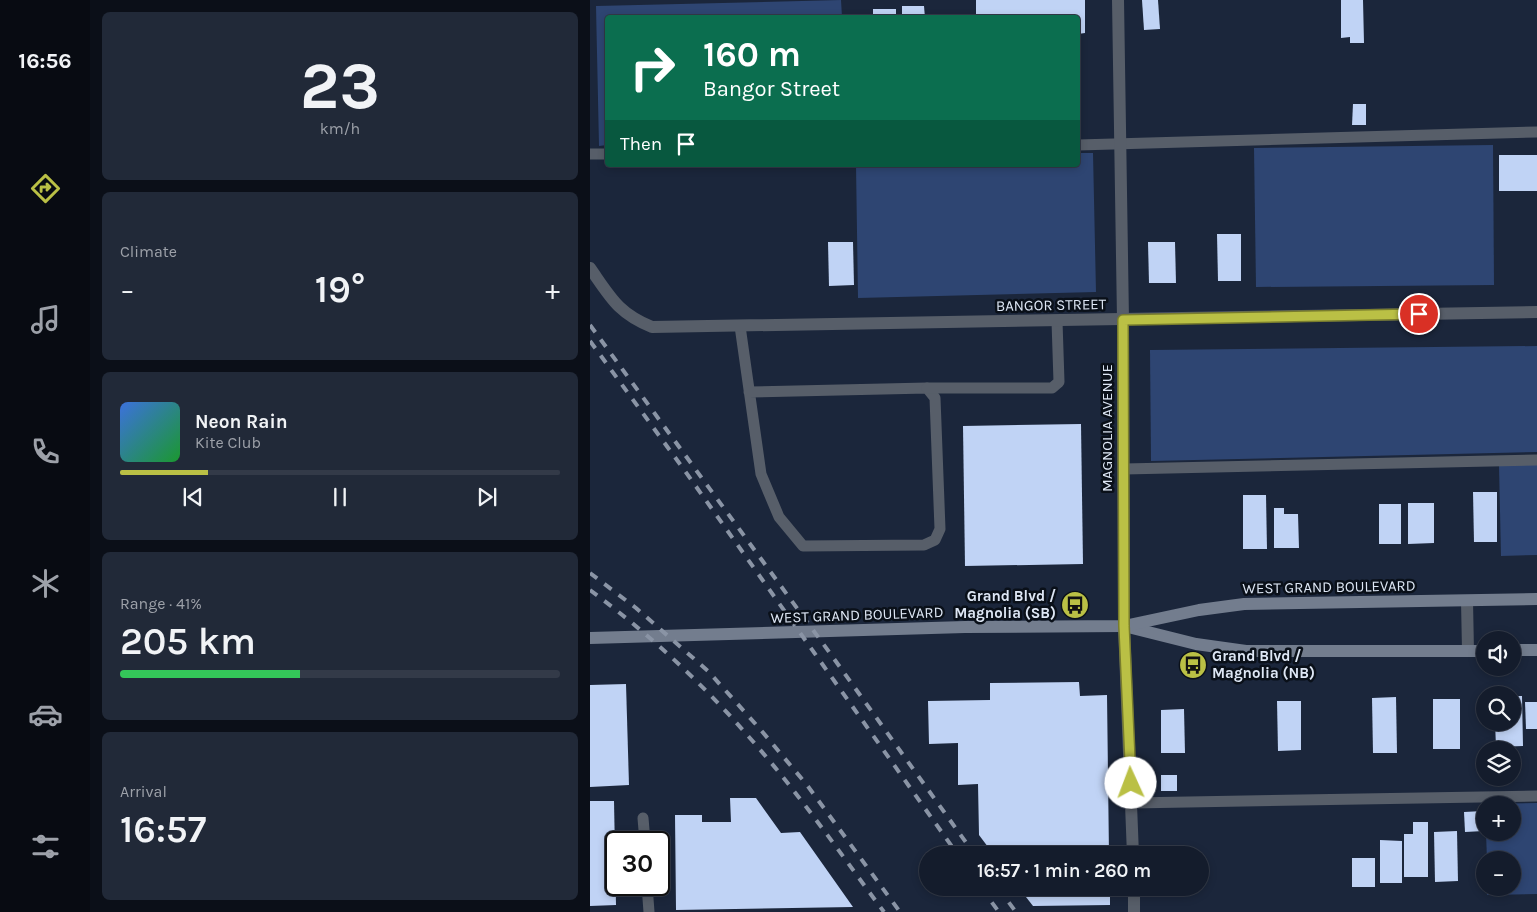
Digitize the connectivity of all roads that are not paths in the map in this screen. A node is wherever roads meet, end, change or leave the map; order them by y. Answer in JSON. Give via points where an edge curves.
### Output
{"nodes":[{"id":1,"x":1118,"y":0,"type":"edge"},
{"id":2,"x":1537,"y":132,"type":"edge"},
{"id":3,"x":1120,"y":144,"type":"junction"},
{"id":4,"x":1080,"y":145,"type":"edge"},
{"id":5,"x":590,"y":154,"type":"edge"},
{"id":6,"x":605,"y":154,"type":"edge"},
{"id":7,"x":590,"y":268,"type":"edge"},
{"id":8,"x":1537,"y":312,"type":"edge"},
{"id":9,"x":1123,"y":320,"type":"junction"},
{"id":10,"x":1057,"y":321,"type":"junction"},
{"id":11,"x":740,"y":326,"type":"junction"},
{"id":12,"x":927,"y":388,"type":"junction"},
{"id":13,"x":749,"y":392,"type":"junction"},
{"id":14,"x":1537,"y":460,"type":"edge"},
{"id":15,"x":1124,"y":469,"type":"junction"},
{"id":16,"x":1537,"y":599,"type":"edge"},
{"id":17,"x":1467,"y":601,"type":"junction"},
{"id":18,"x":1124,"y":626,"type":"junction"},
{"id":19,"x":590,"y":638,"type":"edge"},
{"id":20,"x":1521,"y":650,"type":"edge"},
{"id":21,"x":1537,"y":650,"type":"edge"},
{"id":22,"x":1468,"y":651,"type":"junction"},
{"id":23,"x":1476,"y":651,"type":"edge"},
{"id":24,"x":1537,"y":796,"type":"edge"},
{"id":25,"x":1132,"y":803,"type":"junction"},
{"id":26,"x":643,"y":818,"type":"dead end"},
{"id":27,"x":644,"y":831,"type":"edge"},
{"id":28,"x":1133,"y":846,"type":"edge"},
{"id":29,"x":647,"y":896,"type":"edge"},
{"id":30,"x":1134,"y":896,"type":"edge"},
{"id":31,"x":648,"y":912,"type":"edge"},
{"id":32,"x":1134,"y":912,"type":"edge"}],
"edges":[{"from":1,"to":3,"type":"street","name":"MAGNOLIA AVENUE"},
{"from":2,"to":3,"type":"lane"},
{"from":3,"to":4,"type":"lane"},
{"from":3,"to":9,"type":"street","name":"MAGNOLIA AVENUE"},
{"from":5,"to":6,"type":"lane"},
{"from":7,"to":11,"type":"street","name":"BANGOR STREET","via":[[625,313],[652,327]]},
{"from":8,"to":9,"type":"street","name":"BANGOR STREET"},
{"from":9,"to":10,"type":"street","name":"BANGOR STREET"},
{"from":9,"to":15,"type":"street","name":"MAGNOLIA AVENUE"},
{"from":10,"to":11,"type":"street","name":"BANGOR STREET"},
{"from":10,"to":12,"type":"lane","via":[[1059,382],[1052,388]]},
{"from":11,"to":13,"type":"lane"},
{"from":12,"to":13,"type":"lane"},
{"from":12,"to":13,"type":"lane","via":[[935,398],[940,529],[935,540],[924,545],[803,546],[779,517],[761,474]]},
{"from":14,"to":15,"type":"lane"},
{"from":15,"to":18,"type":"street","name":"MAGNOLIA AVENUE"},
{"from":16,"to":17,"type":"main road","name":"WEST GRAND BOULEVARD"},
{"from":17,"to":18,"type":"main road","name":"WEST GRAND BOULEVARD","via":[[1244,604]]},
{"from":17,"to":22,"type":"street"},
{"from":18,"to":19,"type":"main road","name":"WEST GRAND BOULEVARD","via":[[965,627]]},
{"from":18,"to":22,"type":"main road","name":"WEST GRAND BOULEVARD","via":[[1196,644],[1246,651]]},
{"from":18,"to":25,"type":"street","name":"MAGNOLIA AVENUE"},
{"from":20,"to":21,"type":"main road"},
{"from":22,"to":23,"type":"main road","name":"WEST GRAND BOULEVARD"},
{"from":24,"to":25,"type":"lane"},
{"from":25,"to":28,"type":"street","name":"MAGNOLIA AVENUE"},
{"from":26,"to":27,"type":"lane"},
{"from":29,"to":31,"type":"lane"},
{"from":30,"to":32,"type":"street"}]}
